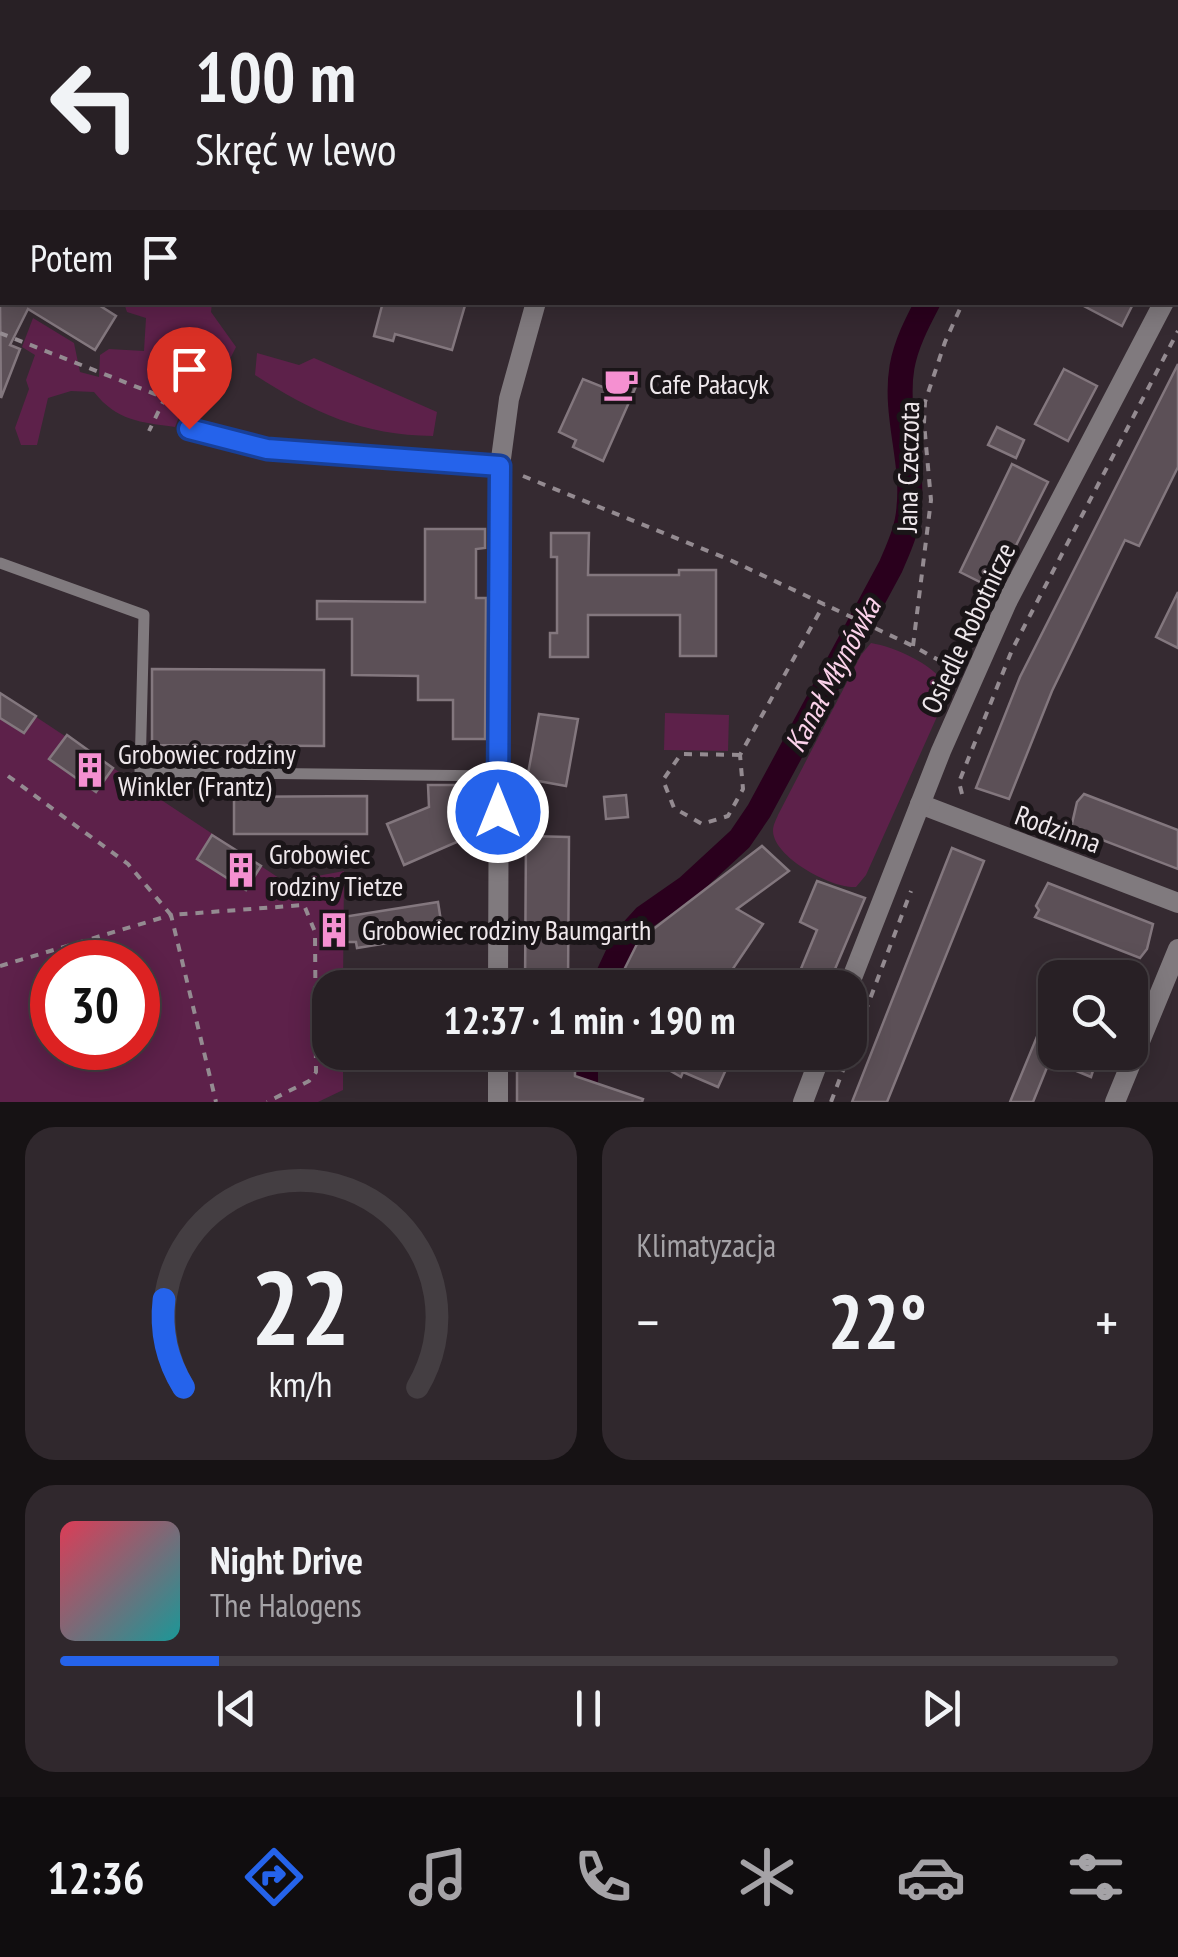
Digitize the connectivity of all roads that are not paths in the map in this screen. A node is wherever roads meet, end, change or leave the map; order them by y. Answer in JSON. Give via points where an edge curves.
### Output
{"nodes":[{"id":1,"x":535,"y":305,"type":"edge"},
{"id":2,"x":1162,"y":305,"type":"edge"},
{"id":3,"x":189,"y":429,"type":"dead end"},
{"id":4,"x":500,"y":466,"type":"junction"},
{"id":5,"x":0,"y":563,"type":"edge"},
{"id":6,"x":498,"y":776,"type":"junction"},
{"id":7,"x":920,"y":804,"type":"junction"},
{"id":8,"x":1178,"y":903,"type":"edge"},
{"id":9,"x":1178,"y":950,"type":"edge"},
{"id":10,"x":498,"y":970,"type":"edge"},
{"id":11,"x":855,"y":970,"type":"edge"},
{"id":12,"x":498,"y":1070,"type":"edge"},
{"id":13,"x":815,"y":1070,"type":"edge"},
{"id":14,"x":498,"y":1102,"type":"edge"},
{"id":15,"x":802,"y":1102,"type":"edge"},
{"id":16,"x":1115,"y":1102,"type":"edge"}],
"edges":[{"from":1,"to":4,"type":"street"},
{"from":2,"to":7,"type":"street","name":"Osiedle Robotnicze","via":[[1007,602]]},
{"from":3,"to":4,"type":"lane","via":[[267,449]]},
{"from":4,"to":6,"type":"street"},
{"from":5,"to":6,"type":"lane","via":[[144,615],[140,772]]},
{"from":6,"to":10,"type":"street"},
{"from":7,"to":8,"type":"street","name":"Rodzinna"},
{"from":7,"to":11,"type":"street","name":"Osiedle Robotnicze"},
{"from":9,"to":16,"type":"street"},
{"from":12,"to":14,"type":"street"},
{"from":13,"to":15,"type":"street"}]}
